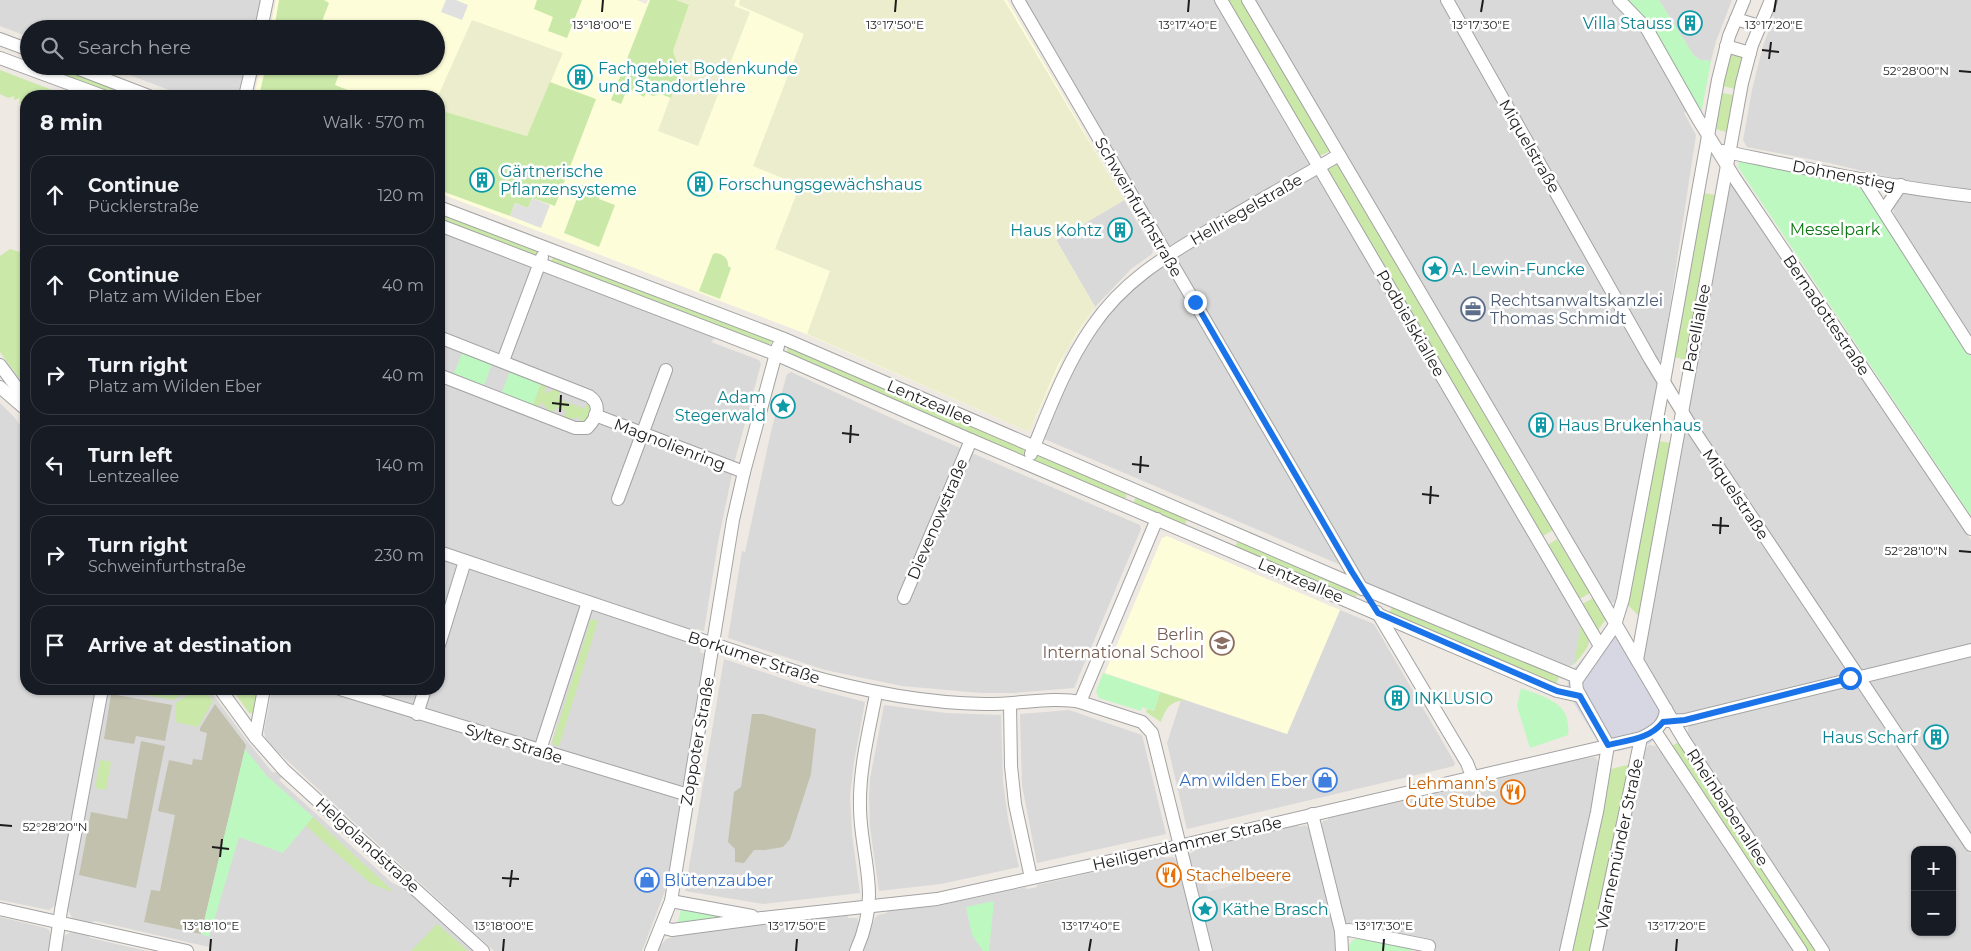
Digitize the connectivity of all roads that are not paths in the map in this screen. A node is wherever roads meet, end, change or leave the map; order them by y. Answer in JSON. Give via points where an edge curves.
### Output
{"nodes":[{"id":1,"x":267,"y":0,"type":"edge"},
{"id":2,"x":1018,"y":0,"type":"edge"},
{"id":3,"x":1221,"y":0,"type":"edge"},
{"id":4,"x":1248,"y":0,"type":"edge"},
{"id":5,"x":1447,"y":0,"type":"edge"},
{"id":6,"x":1619,"y":0,"type":"edge"},
{"id":7,"x":1744,"y":0,"type":"edge"},
{"id":8,"x":1771,"y":0,"type":"edge"},
{"id":9,"x":1736,"y":19,"type":"junction"},
{"id":10,"x":263,"y":20,"type":"edge"},
{"id":11,"x":1759,"y":26,"type":"junction"},
{"id":12,"x":0,"y":39,"type":"edge"},
{"id":13,"x":1726,"y":46,"type":"junction"},
{"id":14,"x":20,"y":47,"type":"edge"},
{"id":15,"x":1750,"y":53,"type":"junction"},
{"id":16,"x":0,"y":58,"type":"edge"},
{"id":17,"x":20,"y":65,"type":"edge"},
{"id":18,"x":46,"y":75,"type":"edge"},
{"id":19,"x":95,"y":75,"type":"edge"},
{"id":20,"x":250,"y":75,"type":"edge"},
{"id":21,"x":87,"y":90,"type":"edge"},
{"id":22,"x":134,"y":90,"type":"edge"},
{"id":23,"x":246,"y":90,"type":"edge"},
{"id":24,"x":1708,"y":135,"type":"junction"},
{"id":25,"x":1340,"y":155,"type":"junction"},
{"id":26,"x":1725,"y":156,"type":"junction"},
{"id":27,"x":1319,"y":167,"type":"junction"},
{"id":28,"x":1863,"y":178,"type":"junction"},
{"id":29,"x":1901,"y":185,"type":"junction"},
{"id":30,"x":1971,"y":196,"type":"edge"},
{"id":31,"x":445,"y":209,"type":"edge"},
{"id":32,"x":1884,"y":210,"type":"junction"},
{"id":33,"x":445,"y":227,"type":"edge"},
{"id":34,"x":545,"y":248,"type":"junction"},
{"id":35,"x":1168,"y":255,"type":"junction"},
{"id":36,"x":539,"y":263,"type":"junction"},
{"id":37,"x":782,"y":338,"type":"junction"},
{"id":38,"x":445,"y":340,"type":"edge"},
{"id":39,"x":1971,"y":348,"type":"edge"},
{"id":40,"x":775,"y":354,"type":"junction"},
{"id":41,"x":503,"y":361,"type":"junction"},
{"id":42,"x":0,"y":365,"type":"edge"},
{"id":43,"x":666,"y":370,"type":"dead end"},
{"id":44,"x":445,"y":377,"type":"edge"},
{"id":45,"x":1664,"y":382,"type":"junction"},
{"id":46,"x":0,"y":387,"type":"edge"},
{"id":47,"x":20,"y":394,"type":"edge"},
{"id":48,"x":20,"y":405,"type":"edge"},
{"id":49,"x":1681,"y":410,"type":"junction"},
{"id":50,"x":595,"y":415,"type":"junction"},
{"id":51,"x":642,"y":433,"type":"junction"},
{"id":52,"x":971,"y":440,"type":"junction"},
{"id":53,"x":1034,"y":448,"type":"junction"},
{"id":54,"x":1027,"y":464,"type":"junction"},
{"id":55,"x":744,"y":472,"type":"junction"},
{"id":56,"x":1134,"y":490,"type":"junction"},
{"id":57,"x":618,"y":499,"type":"dead end"},
{"id":58,"x":1126,"y":506,"type":"junction"},
{"id":59,"x":1194,"y":516,"type":"junction"},
{"id":60,"x":1157,"y":519,"type":"junction"},
{"id":61,"x":1971,"y":529,"type":"edge"},
{"id":62,"x":1188,"y":531,"type":"junction"},
{"id":63,"x":1561,"y":534,"type":"junction"},
{"id":64,"x":1541,"y":545,"type":"junction"},
{"id":65,"x":445,"y":554,"type":"edge"},
{"id":66,"x":466,"y":561,"type":"junction"},
{"id":67,"x":1362,"y":588,"type":"junction"},
{"id":68,"x":904,"y":598,"type":"dead end"},
{"id":69,"x":588,"y":602,"type":"junction"},
{"id":70,"x":1378,"y":613,"type":"junction"},
{"id":71,"x":1615,"y":625,"type":"junction"},
{"id":72,"x":445,"y":626,"type":"edge"},
{"id":73,"x":714,"y":645,"type":"junction"},
{"id":74,"x":1600,"y":646,"type":"junction"},
{"id":75,"x":1971,"y":650,"type":"edge"},
{"id":76,"x":1637,"y":660,"type":"junction"},
{"id":77,"x":1858,"y":676,"type":"junction"},
{"id":78,"x":1577,"y":677,"type":"junction"},
{"id":79,"x":876,"y":694,"type":"junction"},
{"id":80,"x":101,"y":695,"type":"edge"},
{"id":81,"x":224,"y":695,"type":"edge"},
{"id":82,"x":263,"y":695,"type":"edge"},
{"id":83,"x":358,"y":695,"type":"edge"},
{"id":84,"x":423,"y":695,"type":"edge"},
{"id":85,"x":1580,"y":696,"type":"junction"},
{"id":86,"x":1080,"y":702,"type":"junction"},
{"id":87,"x":1010,"y":704,"type":"junction"},
{"id":88,"x":417,"y":714,"type":"junction"},
{"id":89,"x":1664,"y":725,"type":"junction"},
{"id":90,"x":255,"y":737,"type":"junction"},
{"id":91,"x":1641,"y":738,"type":"junction"},
{"id":92,"x":1608,"y":745,"type":"junction"},
{"id":93,"x":540,"y":750,"type":"junction"},
{"id":94,"x":1472,"y":776,"type":"junction"},
{"id":95,"x":688,"y":795,"type":"junction"},
{"id":96,"x":1312,"y":814,"type":"junction"},
{"id":97,"x":1971,"y":845,"type":"edge"},
{"id":98,"x":1179,"y":846,"type":"junction"},
{"id":99,"x":1030,"y":878,"type":"junction"},
{"id":100,"x":671,"y":901,"type":"junction"},
{"id":101,"x":868,"y":906,"type":"junction"},
{"id":102,"x":0,"y":909,"type":"edge"},
{"id":103,"x":762,"y":918,"type":"junction"},
{"id":104,"x":59,"y":922,"type":"junction"},
{"id":105,"x":661,"y":927,"type":"junction"},
{"id":106,"x":1341,"y":931,"type":"junction"},
{"id":107,"x":55,"y":951,"type":"edge"},
{"id":108,"x":186,"y":951,"type":"edge"},
{"id":109,"x":483,"y":951,"type":"edge"},
{"id":110,"x":651,"y":951,"type":"edge"},
{"id":111,"x":856,"y":951,"type":"edge"},
{"id":112,"x":1206,"y":951,"type":"edge"},
{"id":113,"x":1342,"y":951,"type":"edge"},
{"id":114,"x":1428,"y":951,"type":"edge"},
{"id":115,"x":1566,"y":951,"type":"edge"},
{"id":116,"x":1596,"y":951,"type":"edge"},
{"id":117,"x":1801,"y":951,"type":"edge"},
{"id":118,"x":1823,"y":951,"type":"edge"}],
"edges":[{"from":1,"to":10,"type":"street"},
{"from":2,"to":35,"type":"street","name":"Schweinfurthstraße"},
{"from":3,"to":27,"type":"street","name":"Podbielskiallee"},
{"from":4,"to":25,"type":"street","name":"Podbielskiallee"},
{"from":5,"to":45,"type":"street","name":"Miquelstraße"},
{"from":6,"to":24,"type":"street","name":"Bernadottestraße","via":[[1647,29]]},
{"from":7,"to":9,"type":"street","name":"Pacelliallee"},
{"from":8,"to":11,"type":"street","name":"Pacelliallee"},
{"from":9,"to":11,"type":"street"},
{"from":9,"to":13,"type":"street","name":"Pacelliallee"},
{"from":11,"to":15,"type":"street","name":"Pacelliallee"},
{"from":12,"to":14,"type":"street"},
{"from":13,"to":15,"type":"street"},
{"from":13,"to":24,"type":"street","name":"Pacelliallee"},
{"from":15,"to":26,"type":"street","name":"Pacelliallee"},
{"from":16,"to":17,"type":"street"},
{"from":18,"to":21,"type":"street"},
{"from":19,"to":22,"type":"street"},
{"from":20,"to":23,"type":"street"},
{"from":24,"to":26,"type":"street","name":"Bernadottestraße"},
{"from":24,"to":45,"type":"street","name":"Pacelliallee"},
{"from":25,"to":27,"type":"street","name":"Hellriegelstraße"},
{"from":25,"to":63,"type":"street","name":"Podbielskiallee"},
{"from":26,"to":28,"type":"street","name":"Dohnenstieg"},
{"from":26,"to":49,"type":"street","name":"Pacelliallee"},
{"from":26,"to":61,"type":"street","name":"Bernadottestraße"},
{"from":27,"to":35,"type":"street","name":"Hellriegelstraße"},
{"from":27,"to":64,"type":"street","name":"Podbielskiallee"},
{"from":28,"to":29,"type":"street","name":"Dohnenstieg"},
{"from":28,"to":32,"type":"street"},
{"from":29,"to":30,"type":"street","name":"Dohnenstieg"},
{"from":29,"to":32,"type":"street"},
{"from":31,"to":34,"type":"street","name":"Lentzeallee"},
{"from":32,"to":39,"type":"street"},
{"from":33,"to":36,"type":"street","name":"Lentzeallee"},
{"from":34,"to":36,"type":"street"},
{"from":34,"to":37,"type":"street","name":"Lentzeallee"},
{"from":35,"to":53,"type":"street","name":"Hellriegelstraße","via":[[1137,276],[1092,326],[1065,372]]},
{"from":35,"to":67,"type":"street","name":"Schweinfurthstraße"},
{"from":36,"to":40,"type":"street","name":"Lentzeallee"},
{"from":36,"to":41,"type":"street"},
{"from":37,"to":40,"type":"street"},
{"from":37,"to":53,"type":"street","name":"Lentzeallee"},
{"from":38,"to":41,"type":"street","name":"Magnolienring"},
{"from":40,"to":52,"type":"street","name":"Lentzeallee"},
{"from":40,"to":55,"type":"street","name":"Zoppoter Straße"},
{"from":41,"to":50,"type":"street","name":"Magnolienring","via":[[596,400]]},
{"from":42,"to":47,"type":"street"},
{"from":43,"to":51,"type":"street"},
{"from":44,"to":50,"type":"street","name":"Magnolienring","via":[[575,428],[587,428]]},
{"from":45,"to":49,"type":"street","name":"Miquelstraße"},
{"from":45,"to":71,"type":"street","name":"Pacelliallee","via":[[1628,574]]},
{"from":46,"to":48,"type":"street"},
{"from":49,"to":76,"type":"street","name":"Pacelliallee"},
{"from":49,"to":77,"type":"street","name":"Miquelstraße"},
{"from":50,"to":51,"type":"street","name":"Magnolienring"},
{"from":51,"to":55,"type":"street","name":"Magnolienring"},
{"from":51,"to":57,"type":"street"},
{"from":52,"to":54,"type":"street","name":"Lentzeallee"},
{"from":52,"to":68,"type":"street","name":"Dievenowstraße"},
{"from":53,"to":54,"type":"street","name":"Hellriegelstraße"},
{"from":53,"to":56,"type":"street","name":"Lentzeallee"},
{"from":54,"to":58,"type":"street","name":"Lentzeallee"},
{"from":55,"to":73,"type":"street","name":"Zoppoter Straße","via":[[733,520]]},
{"from":56,"to":58,"type":"street"},
{"from":56,"to":59,"type":"street","name":"Lentzeallee"},
{"from":58,"to":60,"type":"street","name":"Lentzeallee"},
{"from":59,"to":62,"type":"street"},
{"from":59,"to":67,"type":"street","name":"Lentzeallee"},
{"from":60,"to":62,"type":"street","name":"Lentzeallee"},
{"from":60,"to":86,"type":"street"},
{"from":62,"to":70,"type":"street","name":"Lentzeallee"},
{"from":63,"to":64,"type":"street"},
{"from":63,"to":71,"type":"street","name":"Podbielskiallee"},
{"from":64,"to":74,"type":"street","name":"Podbielskiallee"},
{"from":65,"to":66,"type":"street","name":"Borkumer Straße"},
{"from":66,"to":69,"type":"street","name":"Borkumer Straße"},
{"from":66,"to":72,"type":"street"},
{"from":67,"to":70,"type":"street","name":"Schweinfurthstraße"},
{"from":67,"to":78,"type":"street","name":"Lentzeallee"},
{"from":69,"to":73,"type":"street","name":"Borkumer Straße"},
{"from":69,"to":93,"type":"street"},
{"from":70,"to":85,"type":"street","name":"Lentzeallee","via":[[1557,691]]},
{"from":70,"to":94,"type":"street","name":"Schweinfurthstraße"},
{"from":71,"to":74,"type":"street"},
{"from":71,"to":76,"type":"street","name":"Podbielskiallee"},
{"from":73,"to":79,"type":"street","name":"Borkumer Straße"},
{"from":73,"to":95,"type":"street","name":"Zoppoter Straße"},
{"from":74,"to":78,"type":"street"},
{"from":75,"to":77,"type":"street","name":"Heiligendammer Straße"},
{"from":76,"to":89,"type":"street","via":[[1666,708]]},
{"from":77,"to":89,"type":"street","name":"Heiligendammer Straße"},
{"from":77,"to":97,"type":"street","name":"Miquelstraße"},
{"from":78,"to":85,"type":"street"},
{"from":79,"to":87,"type":"street","name":"Borkumer Straße","via":[[947,702]]},
{"from":79,"to":101,"type":"street","via":[[860,794]]},
{"from":80,"to":104,"type":"street"},
{"from":81,"to":90,"type":"street","name":"Helgolandstraße"},
{"from":82,"to":90,"type":"street"},
{"from":83,"to":88,"type":"street","name":"Sylter Straße"},
{"from":84,"to":88,"type":"street"},
{"from":85,"to":92,"type":"street"},
{"from":86,"to":87,"type":"street","name":"Borkumer Straße","via":[[1069,699]]},
{"from":86,"to":98,"type":"street","name":"Borkumer Straße","via":[[1142,722],[1149,728]]},
{"from":87,"to":99,"type":"street","via":[[1015,804]]},
{"from":88,"to":93,"type":"street","name":"Sylter Straße"},
{"from":89,"to":91,"type":"street","name":"Heiligendammer Straße"},
{"from":89,"to":117,"type":"street","name":"Rheinbabenallee"},
{"from":89,"to":118,"type":"street","name":"Rheinbabenallee","via":[[1684,740]]},
{"from":90,"to":109,"type":"street","name":"Helgolandstraße","via":[[284,770]]},
{"from":91,"to":92,"type":"street","name":"Heiligendammer Straße"},
{"from":91,"to":116,"type":"street","name":"Warnemünder Straße"},
{"from":92,"to":94,"type":"street","name":"Heiligendammer Straße"},
{"from":92,"to":115,"type":"street","name":"Warnemünder Straße","via":[[1597,812]]},
{"from":93,"to":95,"type":"street","name":"Sylter Straße"},
{"from":94,"to":96,"type":"street","name":"Heiligendammer Straße"},
{"from":95,"to":100,"type":"street","name":"Zoppoter Straße"},
{"from":96,"to":98,"type":"street","name":"Heiligendammer Straße"},
{"from":96,"to":106,"type":"street"},
{"from":98,"to":99,"type":"street","name":"Heiligendammer Straße"},
{"from":98,"to":112,"type":"street"},
{"from":99,"to":101,"type":"street","name":"Heiligendammer Straße","via":[[937,899]]},
{"from":100,"to":103,"type":"street","name":"Heiligendammer Straße"},
{"from":100,"to":105,"type":"street","name":"Zoppoter Straße"},
{"from":101,"to":103,"type":"street","name":"Heiligendammer Straße"},
{"from":101,"to":111,"type":"street","via":[[865,928]]},
{"from":102,"to":104,"type":"street"},
{"from":103,"to":105,"type":"street","name":"Heiligendammer Straße","via":[[672,930]]},
{"from":104,"to":107,"type":"street"},
{"from":104,"to":108,"type":"street"},
{"from":105,"to":110,"type":"street","name":"Zoppoter Straße"},
{"from":106,"to":113,"type":"street"},
{"from":106,"to":114,"type":"street","via":[[1429,946]]}]}
